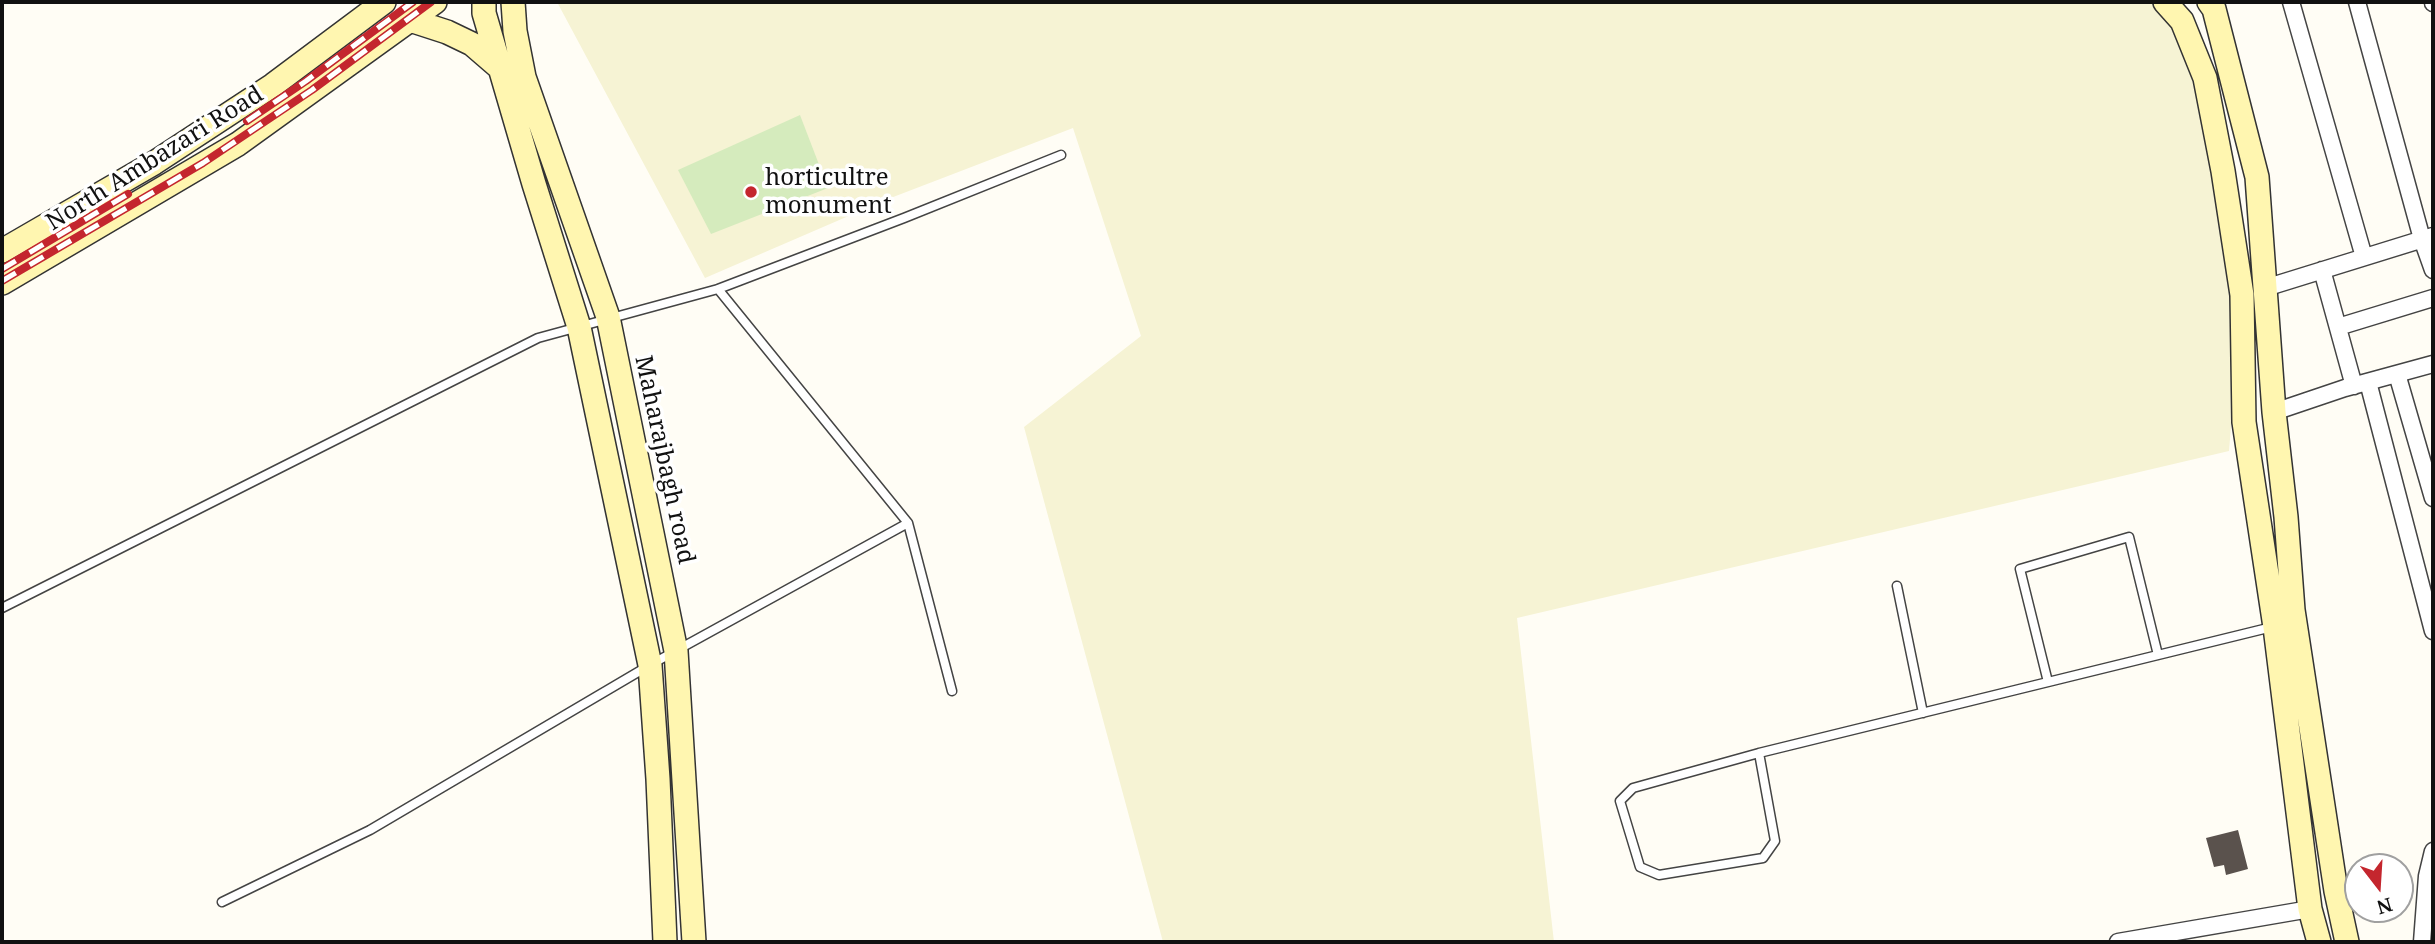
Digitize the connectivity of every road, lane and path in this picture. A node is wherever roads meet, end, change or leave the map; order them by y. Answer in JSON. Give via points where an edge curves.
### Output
{"nodes":[{"id":1,"x":384,"y":2,"type":"edge"},
{"id":2,"x":435,"y":2,"type":"edge"},
{"id":3,"x":484,"y":2,"type":"edge"},
{"id":4,"x":513,"y":2,"type":"edge"},
{"id":5,"x":2291,"y":2,"type":"edge"},
{"id":6,"x":2357,"y":2,"type":"edge"},
{"id":7,"x":2215,"y":4,"type":"edge"},
{"id":8,"x":2178,"y":12,"type":"edge"},
{"id":9,"x":410,"y":20,"type":"junction"},
{"id":10,"x":500,"y":69,"type":"junction"},
{"id":11,"x":1061,"y":155,"type":"dead end"},
{"id":12,"x":2428,"y":237,"type":"edge"},
{"id":13,"x":2,"y":251,"type":"edge"},
{"id":14,"x":2364,"y":257,"type":"junction"},
{"id":15,"x":2322,"y":270,"type":"junction"},
{"id":16,"x":2433,"y":270,"type":"edge"},
{"id":17,"x":2,"y":283,"type":"edge"},
{"id":18,"x":2266,"y":288,"type":"junction"},
{"id":19,"x":718,"y":289,"type":"junction"},
{"id":20,"x":2433,"y":298,"type":"edge"},
{"id":21,"x":608,"y":317,"type":"junction"},
{"id":22,"x":579,"y":327,"type":"junction"},
{"id":23,"x":2338,"y":327,"type":"junction"},
{"id":24,"x":2433,"y":364,"type":"edge"},
{"id":25,"x":2397,"y":374,"type":"junction"},
{"id":26,"x":2361,"y":384,"type":"junction"},
{"id":27,"x":2274,"y":412,"type":"junction"},
{"id":28,"x":2433,"y":498,"type":"edge"},
{"id":29,"x":908,"y":523,"type":"junction"},
{"id":30,"x":1897,"y":586,"type":"dead end"},
{"id":31,"x":2,"y":608,"type":"edge"},
{"id":32,"x":2275,"y":627,"type":"junction"},
{"id":33,"x":2433,"y":631,"type":"edge"},
{"id":34,"x":676,"y":651,"type":"junction"},
{"id":35,"x":2158,"y":655,"type":"junction"},
{"id":36,"x":650,"y":665,"type":"junction"},
{"id":37,"x":2048,"y":682,"type":"junction"},
{"id":38,"x":952,"y":691,"type":"dead end"},
{"id":39,"x":1923,"y":713,"type":"junction"},
{"id":40,"x":1759,"y":753,"type":"junction"},
{"id":41,"x":2433,"y":851,"type":"edge"},
{"id":42,"x":222,"y":902,"type":"dead end"},
{"id":43,"x":2310,"y":909,"type":"junction"},
{"id":44,"x":665,"y":942,"type":"edge"},
{"id":45,"x":694,"y":942,"type":"edge"},
{"id":46,"x":2118,"y":942,"type":"edge"},
{"id":47,"x":2319,"y":942,"type":"edge"},
{"id":48,"x":2347,"y":942,"type":"edge"},
{"id":49,"x":2422,"y":942,"type":"edge"}],
"edges":[{"from":1,"to":13,"type":"main road","name":"North Ambazari Road","via":[[273,85],[165,156]]},
{"from":2,"to":9,"type":"main road","name":"North Ambazari Road"},
{"from":3,"to":10,"type":"main road"},
{"from":4,"to":21,"type":"main road","name":"Maharajbagh road","via":[[524,78]]},
{"from":5,"to":14,"type":"street"},
{"from":6,"to":12,"type":"street"},
{"from":7,"to":8,"type":"main road"},
{"from":7,"to":18,"type":"main road","via":[[2257,177]]},
{"from":8,"to":32,"type":"main road","via":[[2205,78],[2223,171],[2242,295],[2244,422]]},
{"from":9,"to":10,"type":"main road","via":[[472,44]]},
{"from":9,"to":17,"type":"main road","name":"North Ambazari Road","via":[[238,144]]},
{"from":10,"to":22,"type":"main road"},
{"from":11,"to":19,"type":"lane"},
{"from":12,"to":14,"type":"street"},
{"from":12,"to":16,"type":"street"},
{"from":14,"to":15,"type":"street"},
{"from":15,"to":18,"type":"street"},
{"from":15,"to":23,"type":"street"},
{"from":18,"to":27,"type":"main road"},
{"from":19,"to":21,"type":"lane"},
{"from":19,"to":29,"type":"lane"},
{"from":20,"to":23,"type":"street"},
{"from":21,"to":22,"type":"lane"},
{"from":21,"to":34,"type":"main road","name":"Maharajbagh road"},
{"from":22,"to":31,"type":"lane","via":[[538,338]]},
{"from":22,"to":36,"type":"main road"},
{"from":23,"to":26,"type":"street"},
{"from":24,"to":25,"type":"street"},
{"from":25,"to":26,"type":"street"},
{"from":25,"to":28,"type":"street"},
{"from":26,"to":27,"type":"street"},
{"from":26,"to":33,"type":"street"},
{"from":27,"to":48,"type":"main road","via":[[2293,610]]},
{"from":29,"to":34,"type":"lane"},
{"from":29,"to":38,"type":"lane"},
{"from":30,"to":39,"type":"lane"},
{"from":32,"to":35,"type":"lane"},
{"from":32,"to":43,"type":"main road"},
{"from":34,"to":36,"type":"lane"},
{"from":34,"to":45,"type":"main road","name":"Maharajbagh road"},
{"from":35,"to":37,"type":"lane"},
{"from":35,"to":37,"type":"lane","via":[[2129,537],[2020,569]]},
{"from":36,"to":42,"type":"lane","via":[[370,830]]},
{"from":36,"to":44,"type":"main road"},
{"from":37,"to":39,"type":"lane"},
{"from":39,"to":40,"type":"lane"},
{"from":40,"to":40,"type":"lane","via":[[1633,788],[1620,802],[1640,867],[1659,876],[1763,859],[1774,841]]},
{"from":41,"to":49,"type":"street"},
{"from":43,"to":46,"type":"street"},
{"from":43,"to":47,"type":"main road"}]}
